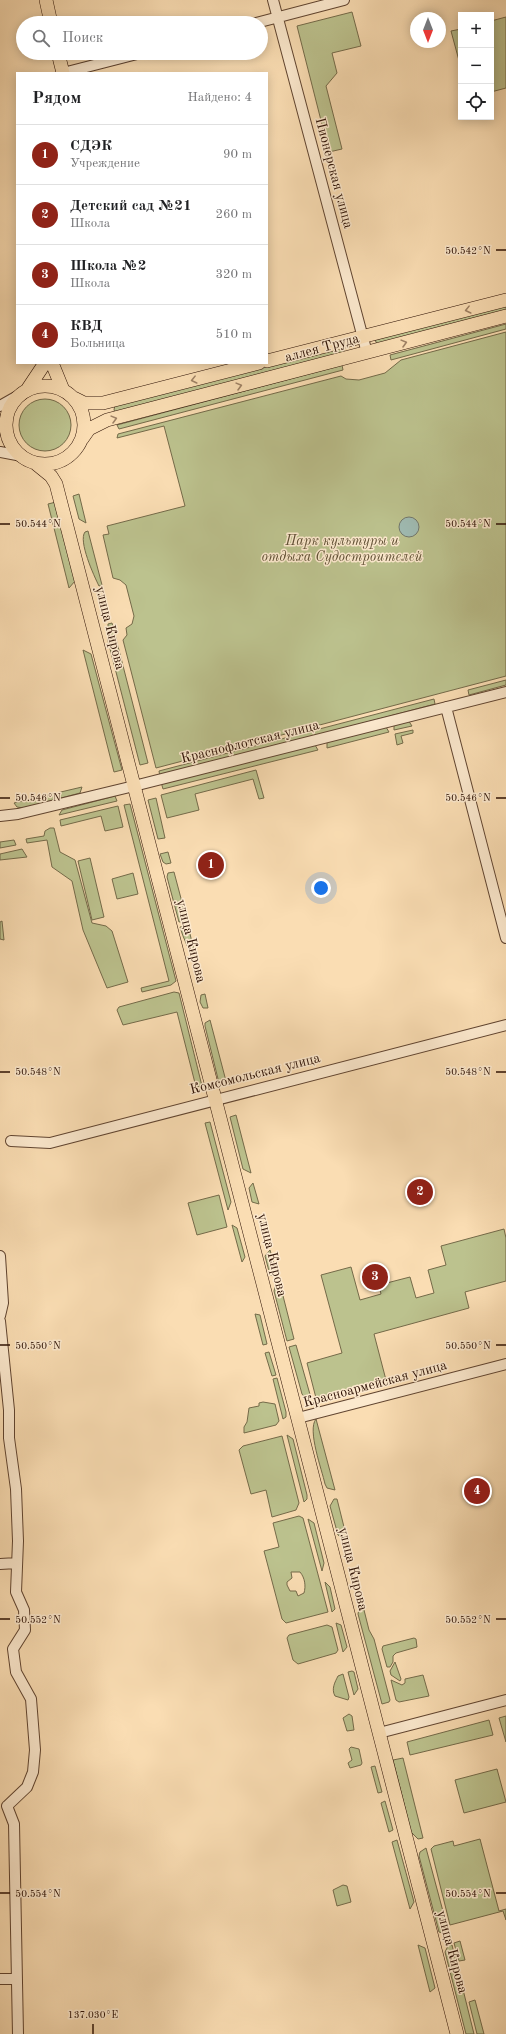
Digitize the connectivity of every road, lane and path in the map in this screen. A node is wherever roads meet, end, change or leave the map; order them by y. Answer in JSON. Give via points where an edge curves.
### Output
{"nodes":[{"id":1,"x":46,"y":0,"type":"edge"},
{"id":2,"x":273,"y":0,"type":"edge"},
{"id":3,"x":344,"y":0,"type":"edge"},
{"id":4,"x":49,"y":16,"type":"edge"},
{"id":5,"x":278,"y":17,"type":"junction"},
{"id":6,"x":268,"y":20,"type":"edge"},
{"id":7,"x":60,"y":60,"type":"edge"},
{"id":8,"x":114,"y":60,"type":"edge"},
{"id":9,"x":63,"y":72,"type":"edge"},
{"id":10,"x":67,"y":72,"type":"edge"},
{"id":11,"x":506,"y":300,"type":"edge"},
{"id":12,"x":506,"y":316,"type":"edge"},
{"id":13,"x":362,"y":337,"type":"junction"},
{"id":14,"x":367,"y":353,"type":"junction"},
{"id":15,"x":268,"y":361,"type":"edge"},
{"id":16,"x":44,"y":364,"type":"edge"},
{"id":17,"x":52,"y":364,"type":"edge"},
{"id":18,"x":255,"y":364,"type":"edge"},
{"id":19,"x":62,"y":390,"type":"junction"},
{"id":20,"x":24,"y":392,"type":"junction"},
{"id":21,"x":74,"y":398,"type":"junction"},
{"id":22,"x":0,"y":406,"type":"edge"},
{"id":23,"x":82,"y":439,"type":"junction"},
{"id":24,"x":0,"y":452,"type":"edge"},
{"id":25,"x":22,"y":456,"type":"junction"},
{"id":26,"x":69,"y":456,"type":"junction"},
{"id":27,"x":35,"y":463,"type":"junction"},
{"id":28,"x":56,"y":484,"type":"junction"},
{"id":29,"x":506,"y":692,"type":"edge"},
{"id":30,"x":446,"y":707,"type":"junction"},
{"id":31,"x":134,"y":786,"type":"junction"},
{"id":32,"x":0,"y":816,"type":"edge"},
{"id":33,"x":506,"y":938,"type":"edge"},
{"id":34,"x":506,"y":1025,"type":"edge"},
{"id":35,"x":215,"y":1099,"type":"junction"},
{"id":36,"x":11,"y":1141,"type":"dead end"},
{"id":37,"x":0,"y":1256,"type":"edge"},
{"id":38,"x":0,"y":1316,"type":"edge"},
{"id":39,"x":0,"y":1321,"type":"edge"},
{"id":40,"x":506,"y":1364,"type":"edge"},
{"id":41,"x":298,"y":1418,"type":"junction"},
{"id":42,"x":17,"y":1563,"type":"junction"},
{"id":43,"x":0,"y":1564,"type":"edge"},
{"id":44,"x":506,"y":1700,"type":"edge"},
{"id":45,"x":379,"y":1733,"type":"junction"},
{"id":46,"x":3,"y":1806,"type":"edge"},
{"id":47,"x":0,"y":1979,"type":"edge"},
{"id":48,"x":17,"y":1979,"type":"junction"},
{"id":49,"x":18,"y":2034,"type":"edge"},
{"id":50,"x":457,"y":2034,"type":"edge"}],
"edges":[{"from":1,"to":4,"type":"main road"},
{"from":2,"to":5,"type":"street","name":"Пионерская улица"},
{"from":3,"to":5,"type":"street"},
{"from":5,"to":6,"type":"street"},
{"from":5,"to":13,"type":"street","name":"Пионерская улица"},
{"from":7,"to":9,"type":"main road"},
{"from":8,"to":10,"type":"street"},
{"from":11,"to":13,"type":"main road","name":"аллея Труда","one_way":true},
{"from":14,"to":12,"type":"main road","name":"аллея Труда","one_way":true},
{"from":13,"to":14,"type":"street","name":"Пионерская улица"},
{"from":13,"to":15,"type":"main road","name":"аллея Труда"},
{"from":23,"to":14,"type":"main road","name":"аллея Труда","one_way":true,"via":[[89,429],[107,420]]},
{"from":16,"to":20,"type":"main road"},
{"from":17,"to":19,"type":"main road"},
{"from":18,"to":21,"type":"main road","one_way":true,"via":[[103,403],[84,403]]},
{"from":19,"to":20,"type":"main road","via":[[41,386]]},
{"from":19,"to":21,"type":"main road"},
{"from":20,"to":22,"type":"street"},
{"from":20,"to":25,"type":"main road","via":[[8,411],[6,425],[8,439]]},
{"from":21,"to":23,"type":"main road","via":[[84,418]]},
{"from":23,"to":26,"type":"main road"},
{"from":24,"to":25,"type":"street"},
{"from":25,"to":27,"type":"main road"},
{"from":26,"to":27,"type":"main road","via":[[56,463]]},
{"from":26,"to":28,"type":"main road","via":[[61,467]]},
{"from":27,"to":28,"type":"main road","name":"улица Кирова","via":[[51,476]]},
{"from":28,"to":31,"type":"main road","name":"улица Кирова"},
{"from":29,"to":30,"type":"street","name":"Краснофлотская улица"},
{"from":30,"to":31,"type":"street","name":"Краснофлотская улица"},
{"from":30,"to":33,"type":"street"},
{"from":31,"to":32,"type":"street","name":"Краснофлотская улица"},
{"from":31,"to":35,"type":"main road","name":"улица Кирова"},
{"from":34,"to":35,"type":"street","name":"Комсомольская улица"},
{"from":35,"to":36,"type":"street","name":"Комсомольская улица","via":[[50,1142]]},
{"from":35,"to":41,"type":"main road","name":"улица Кирова"},
{"from":37,"to":38,"type":"street","via":[[3,1303]]},
{"from":39,"to":42,"type":"street","via":[[9,1410],[9,1438],[16,1489]]},
{"from":40,"to":41,"type":"street","name":"Красноармейская улица"},
{"from":41,"to":45,"type":"main road","name":"улица Кирова"},
{"from":42,"to":43,"type":"street"},
{"from":42,"to":46,"type":"street","via":[[16,1592],[24,1610],[25,1630],[13,1649],[16,1672],[31,1699],[35,1750],[33,1772],[27,1788]]},
{"from":44,"to":45,"type":"street"},
{"from":45,"to":50,"type":"main road","name":"улица Кирова"},
{"from":46,"to":48,"type":"street","via":[[14,1824]]},
{"from":47,"to":48,"type":"street"},
{"from":48,"to":49,"type":"street"}]}
